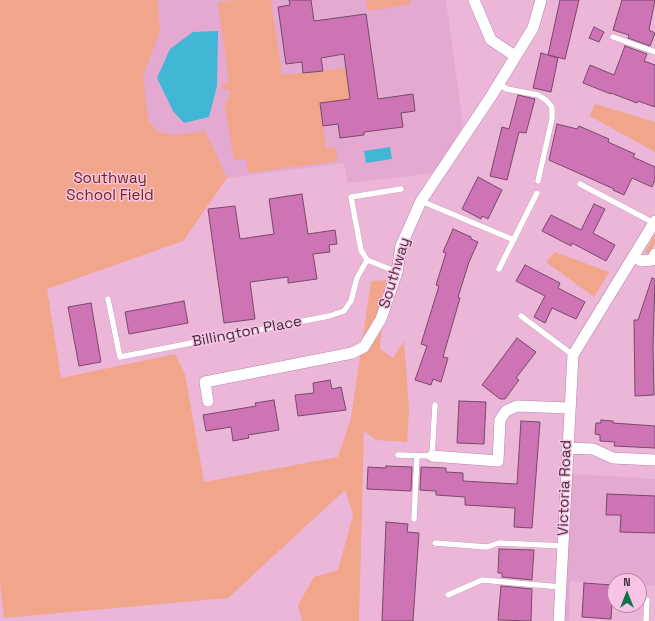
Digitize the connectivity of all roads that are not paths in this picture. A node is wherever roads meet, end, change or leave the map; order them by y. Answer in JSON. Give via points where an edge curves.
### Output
{"nodes":[{"id":1,"x":474,"y":0,"type":"edge"},
{"id":2,"x":541,"y":0,"type":"edge"},
{"id":3,"x":613,"y":37,"type":"dead end"},
{"id":4,"x":655,"y":52,"type":"edge"},
{"id":5,"x":515,"y":56,"type":"junction"},
{"id":6,"x":498,"y":84,"type":"junction"},
{"id":7,"x":538,"y":182,"type":"dead end"},
{"id":8,"x":580,"y":184,"type":"dead end"},
{"id":9,"x":401,"y":189,"type":"dead end"},
{"id":10,"x":537,"y":193,"type":"dead end"},
{"id":11,"x":421,"y":200,"type":"junction"},
{"id":12,"x":655,"y":222,"type":"edge"},
{"id":13,"x":514,"y":240,"type":"junction"},
{"id":14,"x":655,"y":254,"type":"edge"},
{"id":15,"x":634,"y":257,"type":"junction"},
{"id":16,"x":367,"y":260,"type":"junction"},
{"id":17,"x":499,"y":269,"type":"dead end"},
{"id":18,"x":397,"y":272,"type":"junction"},
{"id":19,"x":108,"y":299,"type":"dead end"},
{"id":20,"x":521,"y":316,"type":"dead end"},
{"id":21,"x":573,"y":355,"type":"junction"},
{"id":22,"x":208,"y":401,"type":"dead end"},
{"id":23,"x":435,"y":405,"type":"dead end"},
{"id":24,"x":569,"y":408,"type":"junction"},
{"id":25,"x":567,"y":448,"type":"junction"},
{"id":26,"x":398,"y":455,"type":"dead end"},
{"id":27,"x":417,"y":456,"type":"junction"},
{"id":28,"x":432,"y":456,"type":"junction"},
{"id":29,"x":655,"y":460,"type":"edge"},
{"id":30,"x":414,"y":520,"type":"dead end"},
{"id":31,"x":435,"y":543,"type":"dead end"},
{"id":32,"x":563,"y":546,"type":"junction"},
{"id":33,"x":561,"y":587,"type":"junction"},
{"id":34,"x":448,"y":595,"type":"dead end"},
{"id":35,"x":558,"y":621,"type":"edge"}],
"edges":[{"from":1,"to":5,"type":"street","via":[[491,40]]},
{"from":2,"to":5,"type":"street","name":"Southway","via":[[533,28]]},
{"from":3,"to":4,"type":"lane"},
{"from":5,"to":6,"type":"street","name":"Southway"},
{"from":6,"to":7,"type":"lane","via":[[507,89],[538,95],[552,107],[552,119]]},
{"from":6,"to":11,"type":"street","name":"Southway"},
{"from":8,"to":12,"type":"lane"},
{"from":9,"to":16,"type":"lane","via":[[350,197],[361,250]]},
{"from":10,"to":13,"type":"lane"},
{"from":11,"to":13,"type":"lane"},
{"from":11,"to":18,"type":"street","name":"Southway","via":[[401,246]]},
{"from":12,"to":15,"type":"street"},
{"from":13,"to":17,"type":"lane"},
{"from":14,"to":15,"type":"street","via":[[652,260],[641,261]]},
{"from":15,"to":21,"type":"street"},
{"from":16,"to":18,"type":"lane"},
{"from":16,"to":19,"type":"lane","name":"Billington Place","via":[[356,278],[352,301],[344,311],[120,357]]},
{"from":18,"to":22,"type":"street","name":"Southway","via":[[381,319],[364,347],[352,352],[205,382]]},
{"from":20,"to":21,"type":"lane"},
{"from":21,"to":24,"type":"street","name":"Victoria Road"},
{"from":23,"to":28,"type":"lane"},
{"from":24,"to":25,"type":"street","name":"Victoria Road"},
{"from":24,"to":28,"type":"street","via":[[517,406],[506,411],[500,420],[498,461]]},
{"from":25,"to":29,"type":"street","via":[[594,449],[614,458]]},
{"from":25,"to":32,"type":"street","name":"Victoria Road"},
{"from":26,"to":27,"type":"lane"},
{"from":27,"to":28,"type":"lane"},
{"from":27,"to":30,"type":"lane"},
{"from":31,"to":32,"type":"lane","via":[[487,547],[499,543]]},
{"from":32,"to":33,"type":"street","name":"Victoria Road"},
{"from":33,"to":34,"type":"lane","via":[[482,580]]},
{"from":33,"to":35,"type":"street","name":"Victoria Road"}]}
